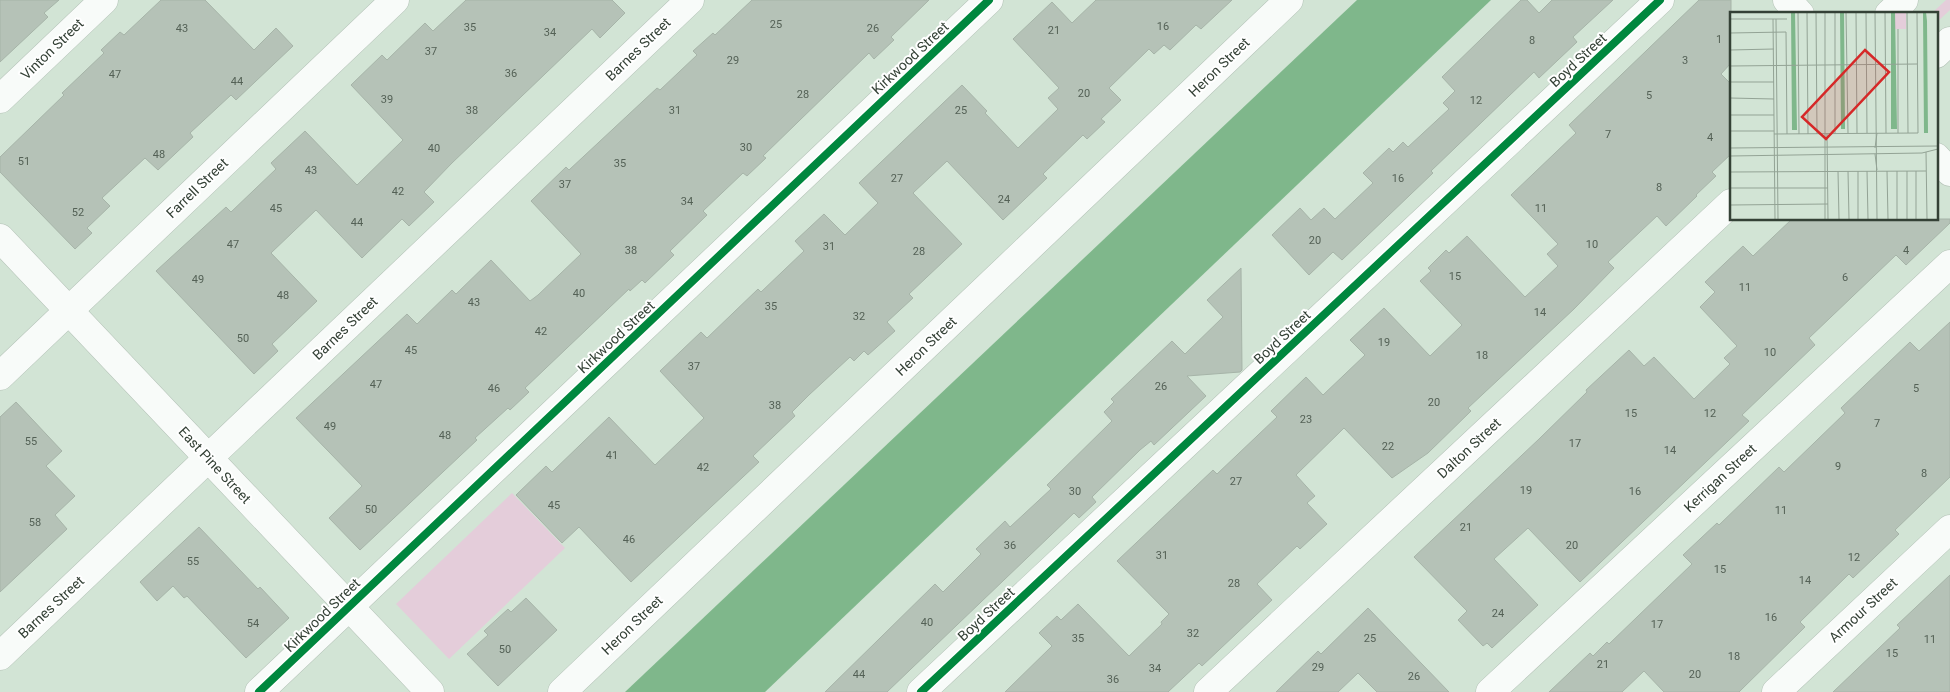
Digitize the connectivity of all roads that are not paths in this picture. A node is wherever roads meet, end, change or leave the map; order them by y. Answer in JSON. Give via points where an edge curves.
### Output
{"nodes":[{"id":1,"x":104,"y":0,"type":"edge"},
{"id":2,"x":395,"y":0,"type":"edge"},
{"id":3,"x":690,"y":0,"type":"edge"},
{"id":4,"x":989,"y":0,"type":"edge"},
{"id":5,"x":1289,"y":0,"type":"edge"},
{"id":6,"x":1660,"y":0,"type":"edge"},
{"id":7,"x":1787,"y":0,"type":"edge"},
{"id":8,"x":1904,"y":0,"type":"edge"},
{"id":9,"x":1798,"y":12,"type":"edge"},
{"id":10,"x":1891,"y":12,"type":"edge"},
{"id":11,"x":1950,"y":41,"type":"edge"},
{"id":12,"x":1938,"y":52,"type":"edge"},
{"id":13,"x":0,"y":99,"type":"edge"},
{"id":14,"x":1938,"y":159,"type":"edge"},
{"id":15,"x":1950,"y":172,"type":"edge"},
{"id":16,"x":1730,"y":204,"type":"edge"},
{"id":17,"x":0,"y":238,"type":"edge"},
{"id":18,"x":1950,"y":264,"type":"edge"},
{"id":19,"x":69,"y":310,"type":"junction"},
{"id":20,"x":0,"y":376,"type":"edge"},
{"id":21,"x":208,"y":458,"type":"junction"},
{"id":22,"x":1950,"y":529,"type":"edge"},
{"id":23,"x":349,"y":606,"type":"junction"},
{"id":24,"x":0,"y":656,"type":"edge"},
{"id":25,"x":259,"y":692,"type":"edge"},
{"id":26,"x":430,"y":692,"type":"edge"},
{"id":27,"x":562,"y":692,"type":"edge"},
{"id":28,"x":921,"y":692,"type":"edge"},
{"id":29,"x":1208,"y":692,"type":"edge"},
{"id":30,"x":1490,"y":692,"type":"edge"},
{"id":31,"x":1776,"y":692,"type":"edge"}],
"edges":[{"from":1,"to":13,"type":"street","name":"Vinton Street"},
{"from":2,"to":19,"type":"street","name":"Farrell Street"},
{"from":3,"to":21,"type":"street","name":"Barnes Street"},
{"from":4,"to":23,"type":"street","name":"Kirkwood Street"},
{"from":5,"to":27,"type":"street","name":"Heron Street"},
{"from":6,"to":28,"type":"street","name":"Boyd Street"},
{"from":7,"to":9,"type":"street"},
{"from":8,"to":10,"type":"street"},
{"from":11,"to":12,"type":"street"},
{"from":14,"to":15,"type":"street"},
{"from":16,"to":29,"type":"street","name":"Dalton Street"},
{"from":17,"to":19,"type":"street","name":"East Pine Street"},
{"from":18,"to":30,"type":"street","name":"Kerrigan Street"},
{"from":19,"to":20,"type":"street","name":"Farrell Street"},
{"from":19,"to":21,"type":"street","name":"East Pine Street"},
{"from":21,"to":23,"type":"street","name":"East Pine Street"},
{"from":21,"to":24,"type":"street","name":"Barnes Street"},
{"from":22,"to":31,"type":"street","name":"Armour Street"},
{"from":23,"to":25,"type":"street","name":"Kirkwood Street"},
{"from":23,"to":26,"type":"street","name":"East Pine Street"}]}
